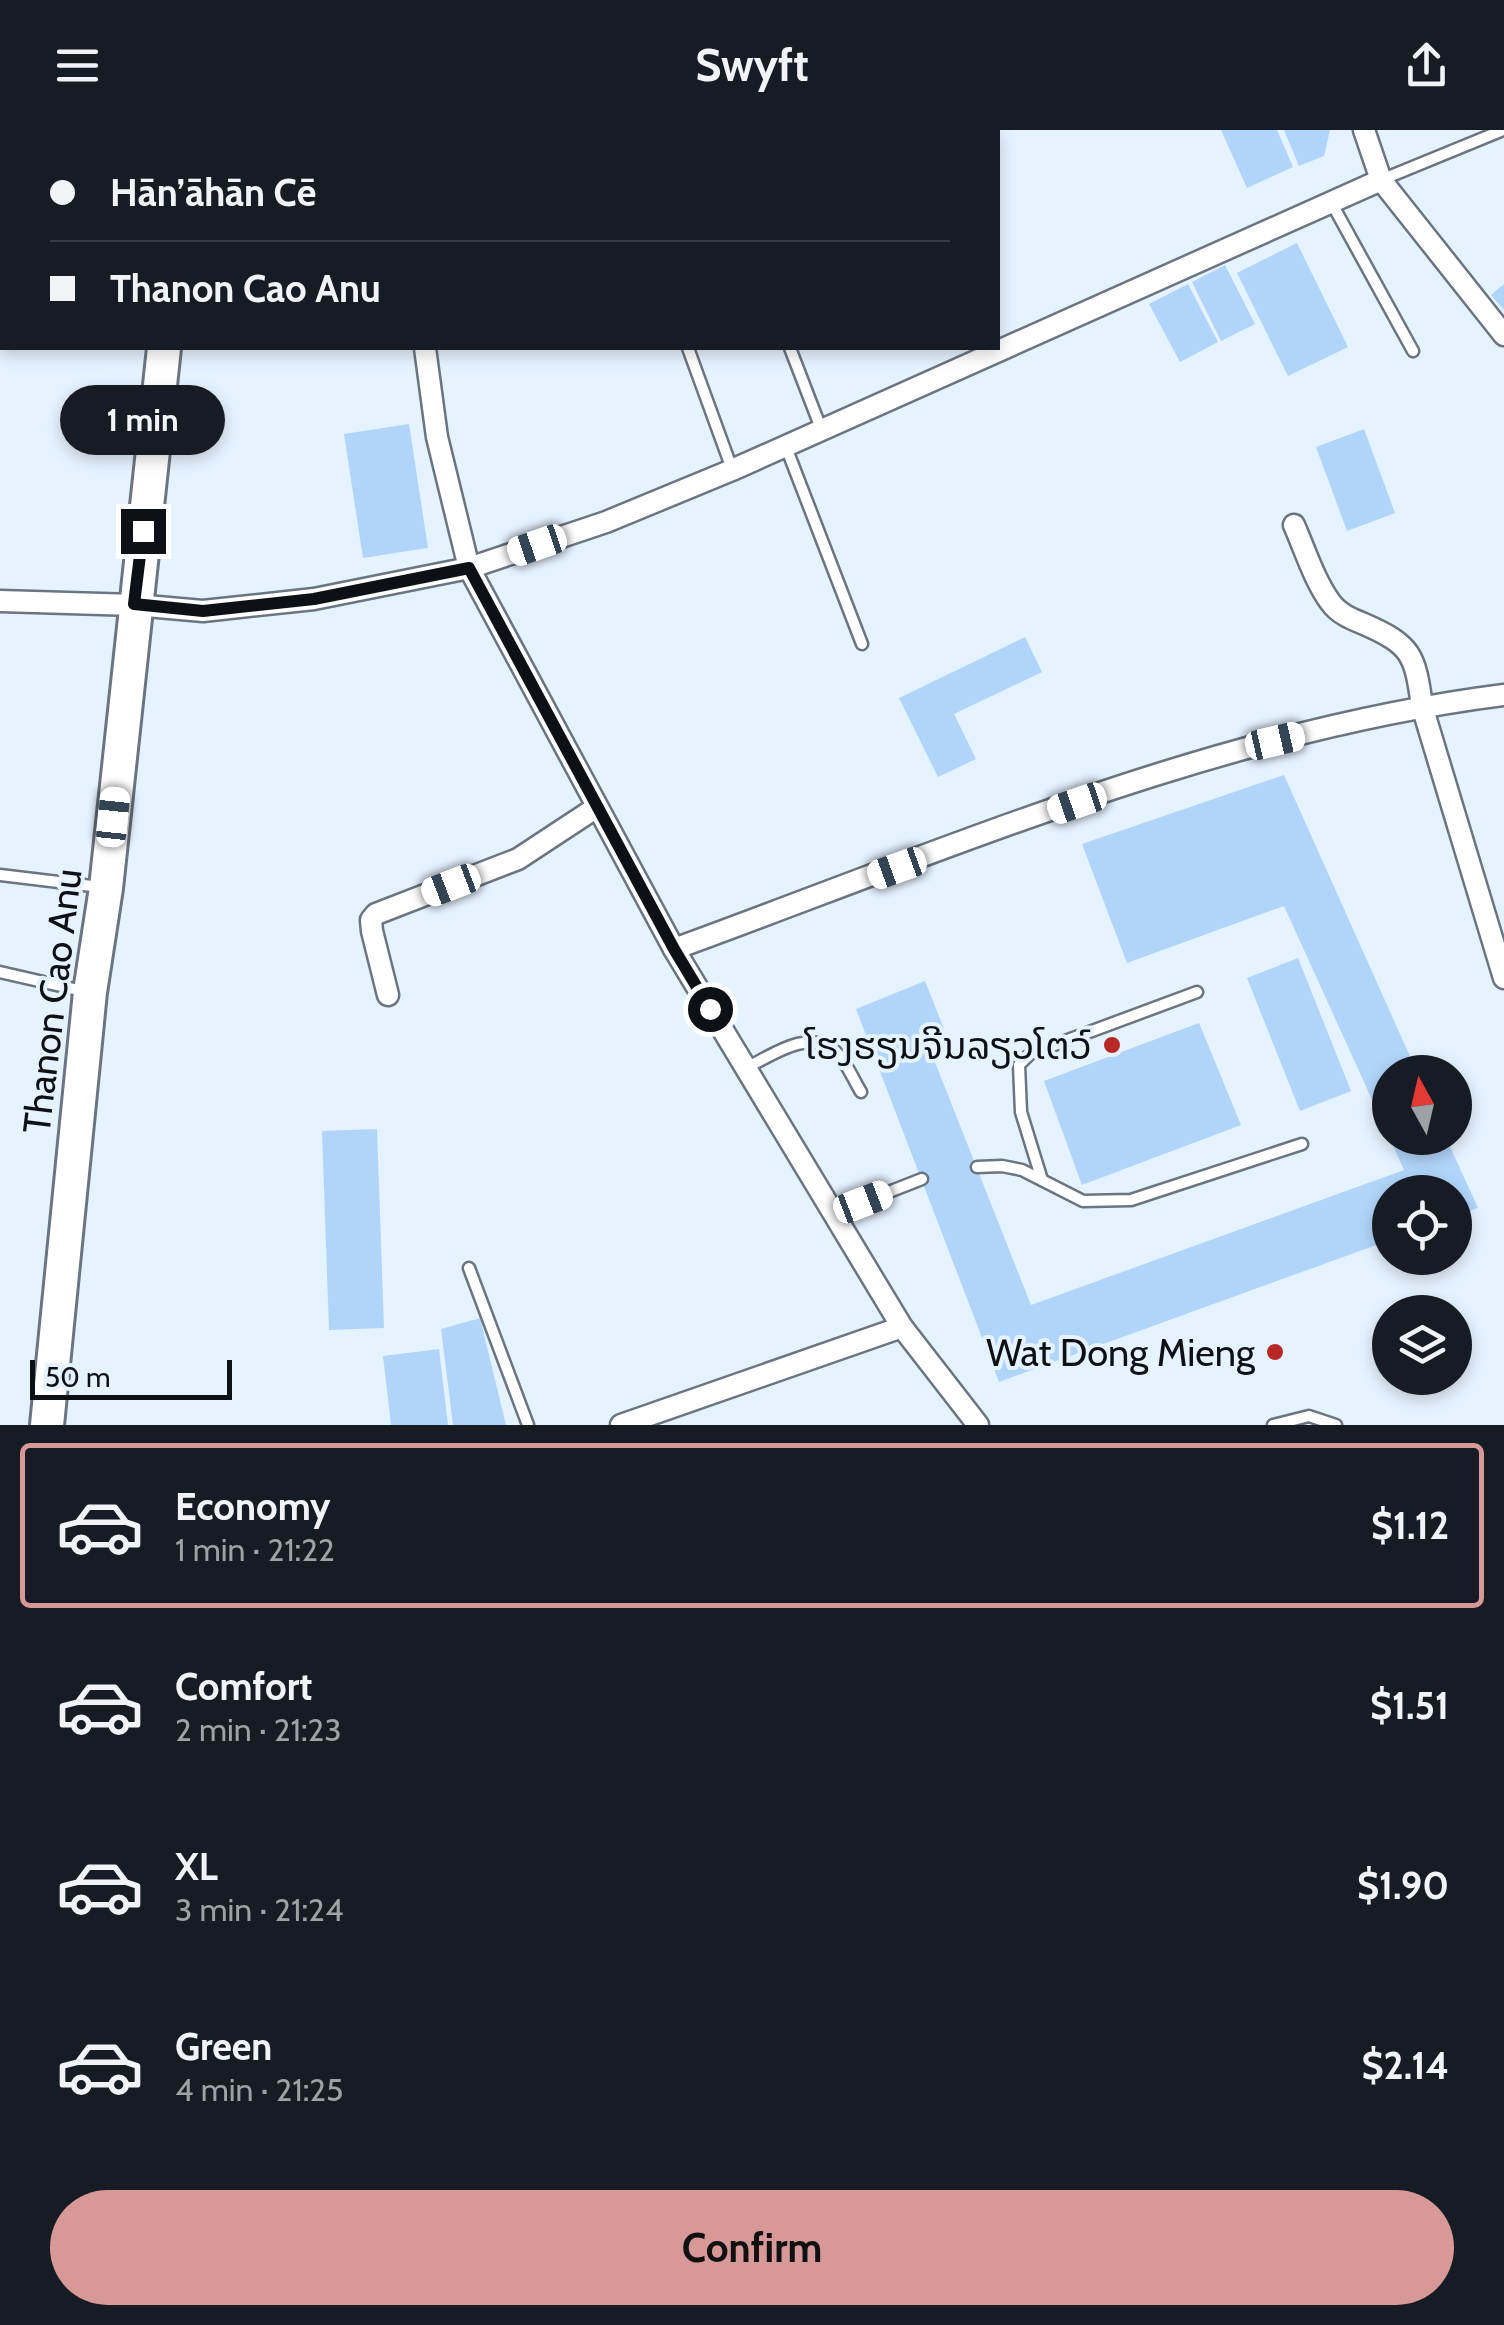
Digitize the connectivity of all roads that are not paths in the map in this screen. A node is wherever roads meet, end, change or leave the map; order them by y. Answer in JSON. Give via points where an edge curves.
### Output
{"nodes":[{"id":1,"x":1364,"y":130,"type":"edge"},
{"id":2,"x":1503,"y":130,"type":"edge"},
{"id":3,"x":1381,"y":180,"type":"junction"},
{"id":4,"x":1332,"y":202,"type":"junction"},
{"id":5,"x":1504,"y":335,"type":"edge"},
{"id":6,"x":1000,"y":345,"type":"edge"},
{"id":7,"x":164,"y":350,"type":"edge"},
{"id":8,"x":425,"y":350,"type":"edge"},
{"id":9,"x":689,"y":350,"type":"edge"},
{"id":10,"x":791,"y":350,"type":"edge"},
{"id":11,"x":1413,"y":351,"type":"dead end"},
{"id":12,"x":984,"y":352,"type":"edge"},
{"id":13,"x":822,"y":431,"type":"junction"},
{"id":14,"x":786,"y":447,"type":"junction"},
{"id":15,"x":732,"y":470,"type":"junction"},
{"id":16,"x":1294,"y":526,"type":"dead end"},
{"id":17,"x":469,"y":568,"type":"junction"},
{"id":18,"x":0,"y":601,"type":"edge"},
{"id":19,"x":134,"y":604,"type":"junction"},
{"id":20,"x":862,"y":644,"type":"dead end"},
{"id":21,"x":1504,"y":696,"type":"edge"},
{"id":22,"x":1422,"y":706,"type":"junction"},
{"id":23,"x":597,"y":807,"type":"junction"},
{"id":24,"x":0,"y":874,"type":"edge"},
{"id":25,"x":106,"y":888,"type":"junction"},
{"id":26,"x":674,"y":949,"type":"junction"},
{"id":27,"x":0,"y":972,"type":"edge"},
{"id":28,"x":1504,"y":978,"type":"edge"},
{"id":29,"x":90,"y":992,"type":"junction"},
{"id":30,"x":1197,"y":992,"type":"dead end"},
{"id":31,"x":388,"y":994,"type":"dead end"},
{"id":32,"x":746,"y":1068,"type":"junction"},
{"id":33,"x":861,"y":1092,"type":"dead end"},
{"id":34,"x":1302,"y":1144,"type":"dead end"},
{"id":35,"x":976,"y":1167,"type":"dead end"},
{"id":36,"x":922,"y":1180,"type":"dead end"},
{"id":37,"x":1042,"y":1180,"type":"junction"},
{"id":38,"x":834,"y":1214,"type":"junction"},
{"id":39,"x":469,"y":1268,"type":"dead end"},
{"id":40,"x":902,"y":1327,"type":"junction"},
{"id":41,"x":47,"y":1425,"type":"edge"},
{"id":42,"x":528,"y":1425,"type":"edge"},
{"id":43,"x":621,"y":1425,"type":"edge"},
{"id":44,"x":978,"y":1425,"type":"edge"},
{"id":45,"x":1273,"y":1425,"type":"edge"},
{"id":46,"x":1336,"y":1425,"type":"edge"}],
"edges":[{"from":1,"to":3,"type":"street"},
{"from":2,"to":3,"type":"lane"},
{"from":3,"to":4,"type":"street"},
{"from":3,"to":5,"type":"street"},
{"from":4,"to":6,"type":"street"},
{"from":4,"to":11,"type":"lane"},
{"from":7,"to":19,"type":"main road","name":"Thanon Cao Anu"},
{"from":8,"to":17,"type":"street","via":[[437,437]]},
{"from":9,"to":15,"type":"lane"},
{"from":10,"to":13,"type":"lane"},
{"from":12,"to":13,"type":"street"},
{"from":13,"to":14,"type":"street"},
{"from":14,"to":15,"type":"street"},
{"from":14,"to":20,"type":"lane"},
{"from":15,"to":17,"type":"street"},
{"from":16,"to":22,"type":"street","via":[[1330,602],[1406,647],[1417,668]]},
{"from":17,"to":19,"type":"street","via":[[314,599],[203,611]]},
{"from":17,"to":23,"type":"street"},
{"from":18,"to":19,"type":"street"},
{"from":19,"to":25,"type":"main road","name":"Thanon Cao Anu"},
{"from":21,"to":22,"type":"street"},
{"from":22,"to":26,"type":"street","via":[[1238,750]]},
{"from":22,"to":28,"type":"street"},
{"from":23,"to":26,"type":"street"},
{"from":23,"to":31,"type":"street","via":[[518,860],[376,914],[372,931]]},
{"from":24,"to":25,"type":"lane"},
{"from":25,"to":29,"type":"main road","name":"Thanon Cao Anu"},
{"from":26,"to":32,"type":"street"},
{"from":27,"to":29,"type":"lane"},
{"from":29,"to":41,"type":"main road","name":"Thanon Cao Anu"},
{"from":30,"to":37,"type":"lane","via":[[1030,1054],[1018,1065],[1021,1112]]},
{"from":32,"to":33,"type":"lane","via":[[794,1044],[824,1044],[838,1053]]},
{"from":32,"to":38,"type":"street"},
{"from":34,"to":37,"type":"lane","via":[[1131,1200],[1083,1200]]},
{"from":35,"to":37,"type":"lane","via":[[1002,1166]]},
{"from":36,"to":38,"type":"lane"},
{"from":38,"to":40,"type":"street"},
{"from":39,"to":42,"type":"lane"},
{"from":40,"to":43,"type":"street"},
{"from":40,"to":44,"type":"street"},
{"from":45,"to":46,"type":"lane","via":[[1309,1416]]}]}
